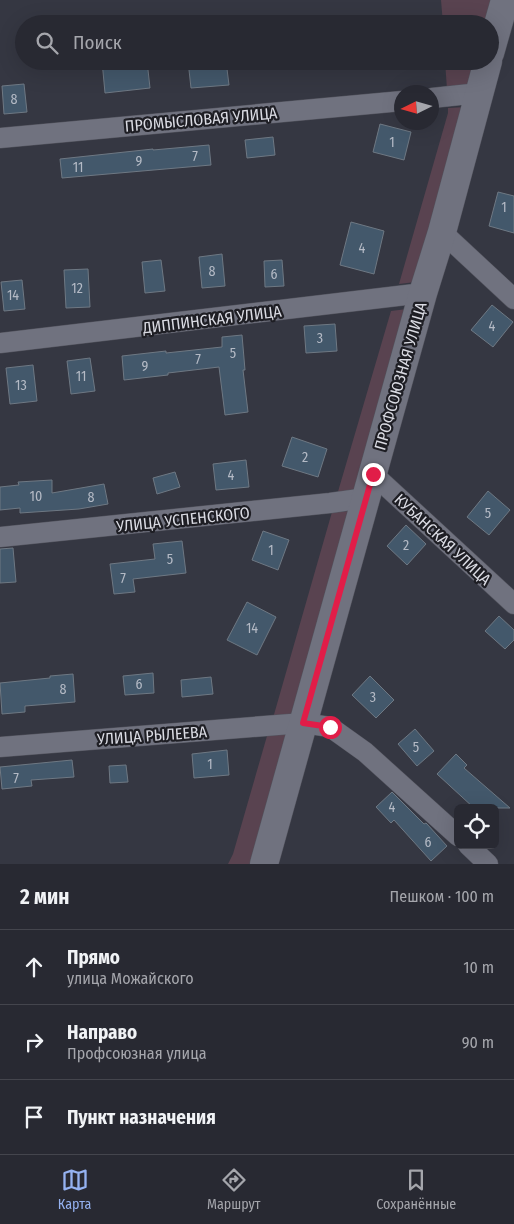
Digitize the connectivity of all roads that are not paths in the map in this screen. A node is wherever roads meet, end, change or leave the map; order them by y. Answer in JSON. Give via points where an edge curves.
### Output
{"nodes":[{"id":1,"x":505,"y":0,"type":"edge"},
{"id":2,"x":499,"y":21,"type":"edge"},
{"id":3,"x":485,"y":70,"type":"edge"},
{"id":4,"x":479,"y":93,"type":"junction"},
{"id":5,"x":439,"y":97,"type":"edge"},
{"id":6,"x":394,"y":102,"type":"edge"},
{"id":7,"x":0,"y":138,"type":"edge"},
{"id":8,"x":442,"y":232,"type":"junction"},
{"id":9,"x":423,"y":293,"type":"junction"},
{"id":10,"x":514,"y":299,"type":"edge"},
{"id":11,"x":0,"y":343,"type":"edge"},
{"id":12,"x":369,"y":486,"type":"junction"},
{"id":13,"x":0,"y":537,"type":"edge"},
{"id":14,"x":514,"y":604,"type":"edge"},
{"id":15,"x":303,"y":723,"type":"junction"},
{"id":16,"x":0,"y":747,"type":"edge"},
{"id":17,"x":454,"y":832,"type":"edge"},
{"id":18,"x":472,"y":849,"type":"edge"},
{"id":19,"x":264,"y":864,"type":"edge"},
{"id":20,"x":488,"y":864,"type":"edge"}],
"edges":[{"from":1,"to":2,"type":"street"},
{"from":3,"to":4,"type":"street","name":"ПРОФСОЮЗНАЯ УЛИЦА"},
{"from":4,"to":5,"type":"street"},
{"from":4,"to":8,"type":"street","name":"ПРОФСОЮЗНАЯ УЛИЦА"},
{"from":6,"to":7,"type":"street","name":"ПРОМЫСЛОВАЯ УЛИЦА"},
{"from":8,"to":9,"type":"street","name":"ПРОФСОЮЗНАЯ УЛИЦА"},
{"from":8,"to":10,"type":"street"},
{"from":9,"to":11,"type":"street","name":"ДИППИНСКАЯ УЛИЦА"},
{"from":9,"to":12,"type":"street","name":"ПРОФСОЮЗНАЯ УЛИЦА"},
{"from":12,"to":13,"type":"street","name":"УЛИЦА УСПЕНСКОГО","via":[[330,503]]},
{"from":12,"to":14,"type":"street","name":"КУБАНСКАЯ УЛИЦА"},
{"from":12,"to":15,"type":"street","name":"ПРОФСОЮЗНАЯ УЛИЦА"},
{"from":15,"to":16,"type":"street","name":"УЛИЦА РЫЛЕЕВА"},
{"from":15,"to":17,"type":"street","name":"УЛИЦА РЫЛЕЕВА","via":[[330,727],[365,752]]},
{"from":15,"to":19,"type":"street","name":"ПРОФСОЮЗНАЯ УЛИЦА"},
{"from":18,"to":20,"type":"street"}]}
